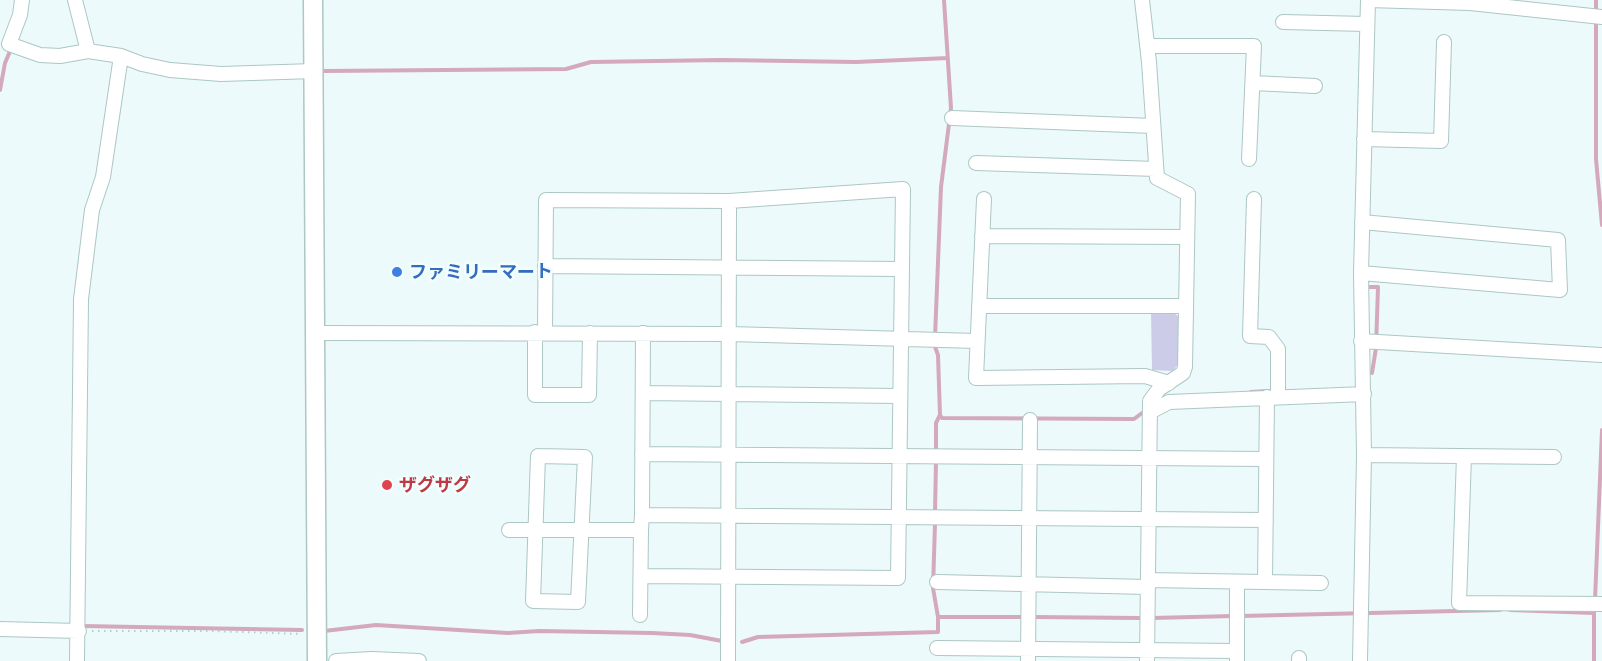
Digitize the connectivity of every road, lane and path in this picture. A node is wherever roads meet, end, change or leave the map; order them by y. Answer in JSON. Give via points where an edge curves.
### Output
{"nodes":[{"id":1,"x":22,"y":0,"type":"edge"},
{"id":2,"x":75,"y":0,"type":"edge"},
{"id":3,"x":314,"y":0,"type":"edge"},
{"id":4,"x":1143,"y":0,"type":"edge"},
{"id":5,"x":1368,"y":0,"type":"edge"},
{"id":6,"x":1598,"y":17,"type":"edge"},
{"id":7,"x":1283,"y":22,"type":"dead end"},
{"id":8,"x":1366,"y":24,"type":"junction"},
{"id":9,"x":1444,"y":42,"type":"dead end"},
{"id":10,"x":1147,"y":46,"type":"junction"},
{"id":11,"x":88,"y":51,"type":"junction"},
{"id":12,"x":121,"y":56,"type":"junction"},
{"id":13,"x":314,"y":71,"type":"junction"},
{"id":14,"x":1253,"y":83,"type":"junction"},
{"id":15,"x":1314,"y":86,"type":"dead end"},
{"id":16,"x":952,"y":118,"type":"dead end"},
{"id":17,"x":1154,"y":126,"type":"junction"},
{"id":18,"x":1364,"y":140,"type":"junction"},
{"id":19,"x":1250,"y":159,"type":"dead end"},
{"id":20,"x":976,"y":163,"type":"dead end"},
{"id":21,"x":1156,"y":170,"type":"junction"},
{"id":22,"x":984,"y":199,"type":"dead end"},
{"id":23,"x":1254,"y":199,"type":"dead end"},
{"id":24,"x":729,"y":201,"type":"junction"},
{"id":25,"x":1362,"y":222,"type":"junction"},
{"id":26,"x":982,"y":236,"type":"junction"},
{"id":27,"x":1187,"y":237,"type":"junction"},
{"id":28,"x":545,"y":266,"type":"junction"},
{"id":29,"x":729,"y":267,"type":"junction"},
{"id":30,"x":901,"y":269,"type":"junction"},
{"id":31,"x":1361,"y":273,"type":"junction"},
{"id":32,"x":979,"y":306,"type":"junction"},
{"id":33,"x":1186,"y":306,"type":"junction"},
{"id":34,"x":540,"y":332,"type":"junction"},
{"id":35,"x":315,"y":333,"type":"junction"},
{"id":36,"x":590,"y":333,"type":"junction"},
{"id":37,"x":643,"y":333,"type":"junction"},
{"id":38,"x":730,"y":334,"type":"junction"},
{"id":39,"x":900,"y":338,"type":"junction"},
{"id":40,"x":977,"y":341,"type":"junction"},
{"id":41,"x":1371,"y":342,"type":"junction"},
{"id":42,"x":1602,"y":355,"type":"edge"},
{"id":43,"x":1169,"y":383,"type":"junction"},
{"id":44,"x":643,"y":393,"type":"junction"},
{"id":45,"x":729,"y":394,"type":"junction"},
{"id":46,"x":1275,"y":394,"type":"junction"},
{"id":47,"x":1364,"y":394,"type":"junction"},
{"id":48,"x":899,"y":396,"type":"junction"},
{"id":49,"x":1150,"y":412,"type":"junction"},
{"id":50,"x":1030,"y":420,"type":"dead end"},
{"id":51,"x":642,"y":454,"type":"junction"},
{"id":52,"x":729,"y":455,"type":"junction"},
{"id":53,"x":1364,"y":455,"type":"junction"},
{"id":54,"x":899,"y":456,"type":"junction"},
{"id":55,"x":1030,"y":456,"type":"junction"},
{"id":56,"x":1464,"y":456,"type":"junction"},
{"id":57,"x":1554,"y":457,"type":"dead end"},
{"id":58,"x":1149,"y":459,"type":"junction"},
{"id":59,"x":1266,"y":459,"type":"junction"},
{"id":60,"x":642,"y":515,"type":"junction"},
{"id":61,"x":729,"y":517,"type":"junction"},
{"id":62,"x":899,"y":518,"type":"junction"},
{"id":63,"x":1030,"y":519,"type":"junction"},
{"id":64,"x":1149,"y":520,"type":"junction"},
{"id":65,"x":1266,"y":520,"type":"junction"},
{"id":66,"x":509,"y":530,"type":"dead end"},
{"id":67,"x":536,"y":530,"type":"junction"},
{"id":68,"x":582,"y":530,"type":"junction"},
{"id":69,"x":641,"y":530,"type":"junction"},
{"id":70,"x":640,"y":576,"type":"junction"},
{"id":71,"x":729,"y":578,"type":"junction"},
{"id":72,"x":937,"y":582,"type":"dead end"},
{"id":73,"x":1237,"y":582,"type":"junction"},
{"id":74,"x":1265,"y":582,"type":"junction"},
{"id":75,"x":1321,"y":583,"type":"dead end"},
{"id":76,"x":1029,"y":584,"type":"junction"},
{"id":77,"x":1148,"y":584,"type":"junction"},
{"id":78,"x":1597,"y":604,"type":"edge"},
{"id":79,"x":640,"y":615,"type":"dead end"},
{"id":80,"x":78,"y":628,"type":"junction"},
{"id":81,"x":0,"y":629,"type":"edge"},
{"id":82,"x":317,"y":634,"type":"junction"},
{"id":83,"x":937,"y":648,"type":"dead end"},
{"id":84,"x":1028,"y":656,"type":"edge"},
{"id":85,"x":1147,"y":656,"type":"edge"},
{"id":86,"x":1237,"y":656,"type":"edge"},
{"id":87,"x":77,"y":661,"type":"edge"},
{"id":88,"x":317,"y":661,"type":"edge"},
{"id":89,"x":336,"y":661,"type":"edge"},
{"id":90,"x":419,"y":661,"type":"edge"},
{"id":91,"x":728,"y":661,"type":"edge"},
{"id":92,"x":1360,"y":661,"type":"edge"}],
"edges":[{"from":1,"to":11,"type":"street","via":[[9,44],[40,55]]},
{"from":2,"to":11,"type":"street"},
{"from":3,"to":13,"type":"street"},
{"from":4,"to":10,"type":"street"},
{"from":5,"to":6,"type":"street","via":[[1470,3]]},
{"from":5,"to":8,"type":"street"},
{"from":7,"to":8,"type":"street"},
{"from":8,"to":18,"type":"street"},
{"from":9,"to":18,"type":"street","via":[[1442,141]]},
{"from":10,"to":14,"type":"street","via":[[1254,46]]},
{"from":10,"to":17,"type":"street"},
{"from":11,"to":12,"type":"street"},
{"from":12,"to":13,"type":"street","via":[[170,70],[222,74]]},
{"from":12,"to":80,"type":"street","via":[[103,177],[92,210],[81,299]]},
{"from":13,"to":35,"type":"street"},
{"from":14,"to":15,"type":"street"},
{"from":14,"to":19,"type":"street"},
{"from":16,"to":17,"type":"street"},
{"from":17,"to":21,"type":"street"},
{"from":18,"to":25,"type":"street"},
{"from":20,"to":21,"type":"street"},
{"from":21,"to":27,"type":"street","via":[[1157,178],[1188,194]]},
{"from":22,"to":26,"type":"street"},
{"from":23,"to":46,"type":"street","via":[[1250,336],[1269,338],[1278,349]]},
{"from":24,"to":28,"type":"street","via":[[546,200]]},
{"from":24,"to":29,"type":"street"},
{"from":24,"to":30,"type":"street","via":[[903,189]]},
{"from":25,"to":31,"type":"street"},
{"from":25,"to":31,"type":"street","via":[[1558,240],[1560,290]]},
{"from":26,"to":27,"type":"street"},
{"from":26,"to":32,"type":"street"},
{"from":27,"to":33,"type":"street"},
{"from":28,"to":29,"type":"street"},
{"from":28,"to":34,"type":"street"},
{"from":29,"to":30,"type":"street"},
{"from":29,"to":38,"type":"street"},
{"from":30,"to":39,"type":"street"},
{"from":31,"to":41,"type":"street"},
{"from":32,"to":33,"type":"street"},
{"from":32,"to":40,"type":"street"},
{"from":33,"to":43,"type":"street","via":[[1185,367],[1183,374]]},
{"from":34,"to":35,"type":"street"},
{"from":34,"to":36,"type":"street"},
{"from":34,"to":36,"type":"street","via":[[535,395],[589,395]]},
{"from":35,"to":82,"type":"street"},
{"from":36,"to":37,"type":"street"},
{"from":37,"to":38,"type":"street"},
{"from":37,"to":44,"type":"street"},
{"from":38,"to":39,"type":"street"},
{"from":38,"to":45,"type":"street"},
{"from":39,"to":40,"type":"street"},
{"from":39,"to":48,"type":"street"},
{"from":40,"to":43,"type":"street","via":[[976,378],[1145,376]]},
{"from":41,"to":42,"type":"street"},
{"from":41,"to":47,"type":"street","via":[[1361,383]]},
{"from":43,"to":49,"type":"street","via":[[1153,395]]},
{"from":44,"to":45,"type":"street"},
{"from":44,"to":51,"type":"street"},
{"from":45,"to":48,"type":"street"},
{"from":45,"to":52,"type":"street"},
{"from":46,"to":47,"type":"street"},
{"from":46,"to":49,"type":"street","via":[[1169,402]]},
{"from":46,"to":59,"type":"street"},
{"from":47,"to":53,"type":"street"},
{"from":48,"to":54,"type":"street"},
{"from":49,"to":58,"type":"street"},
{"from":50,"to":55,"type":"street"},
{"from":51,"to":52,"type":"street"},
{"from":51,"to":60,"type":"street"},
{"from":52,"to":54,"type":"street"},
{"from":52,"to":61,"type":"street"},
{"from":53,"to":56,"type":"street"},
{"from":53,"to":92,"type":"street"},
{"from":54,"to":55,"type":"street"},
{"from":54,"to":62,"type":"street"},
{"from":55,"to":58,"type":"street"},
{"from":55,"to":63,"type":"street"},
{"from":56,"to":57,"type":"street"},
{"from":56,"to":78,"type":"street","via":[[1459,603]]},
{"from":58,"to":59,"type":"street"},
{"from":58,"to":64,"type":"street"},
{"from":59,"to":65,"type":"street"},
{"from":60,"to":61,"type":"street"},
{"from":60,"to":69,"type":"street"},
{"from":61,"to":62,"type":"street"},
{"from":61,"to":71,"type":"street"},
{"from":62,"to":63,"type":"street"},
{"from":62,"to":71,"type":"street","via":[[898,578]]},
{"from":63,"to":64,"type":"street"},
{"from":63,"to":76,"type":"street"},
{"from":64,"to":65,"type":"street"},
{"from":64,"to":77,"type":"street"},
{"from":65,"to":74,"type":"street"},
{"from":66,"to":67,"type":"street"},
{"from":67,"to":68,"type":"street"},
{"from":67,"to":68,"type":"street","via":[[533,601],[578,602]]},
{"from":67,"to":68,"type":"street","via":[[538,456],[585,457]]},
{"from":68,"to":69,"type":"street"},
{"from":69,"to":70,"type":"street"},
{"from":70,"to":71,"type":"street"},
{"from":70,"to":79,"type":"street"},
{"from":71,"to":91,"type":"street"},
{"from":72,"to":76,"type":"street"},
{"from":73,"to":74,"type":"street"},
{"from":73,"to":77,"type":"street"},
{"from":73,"to":86,"type":"street"},
{"from":74,"to":75,"type":"street"},
{"from":76,"to":77,"type":"street"},
{"from":76,"to":84,"type":"street"},
{"from":77,"to":85,"type":"street"},
{"from":80,"to":81,"type":"street"},
{"from":80,"to":82,"type":"path"},
{"from":80,"to":87,"type":"street"},
{"from":82,"to":88,"type":"street"},
{"from":83,"to":84,"type":"street"},
{"from":84,"to":85,"type":"street"},
{"from":85,"to":86,"type":"street"},
{"from":89,"to":90,"type":"street"}]}
